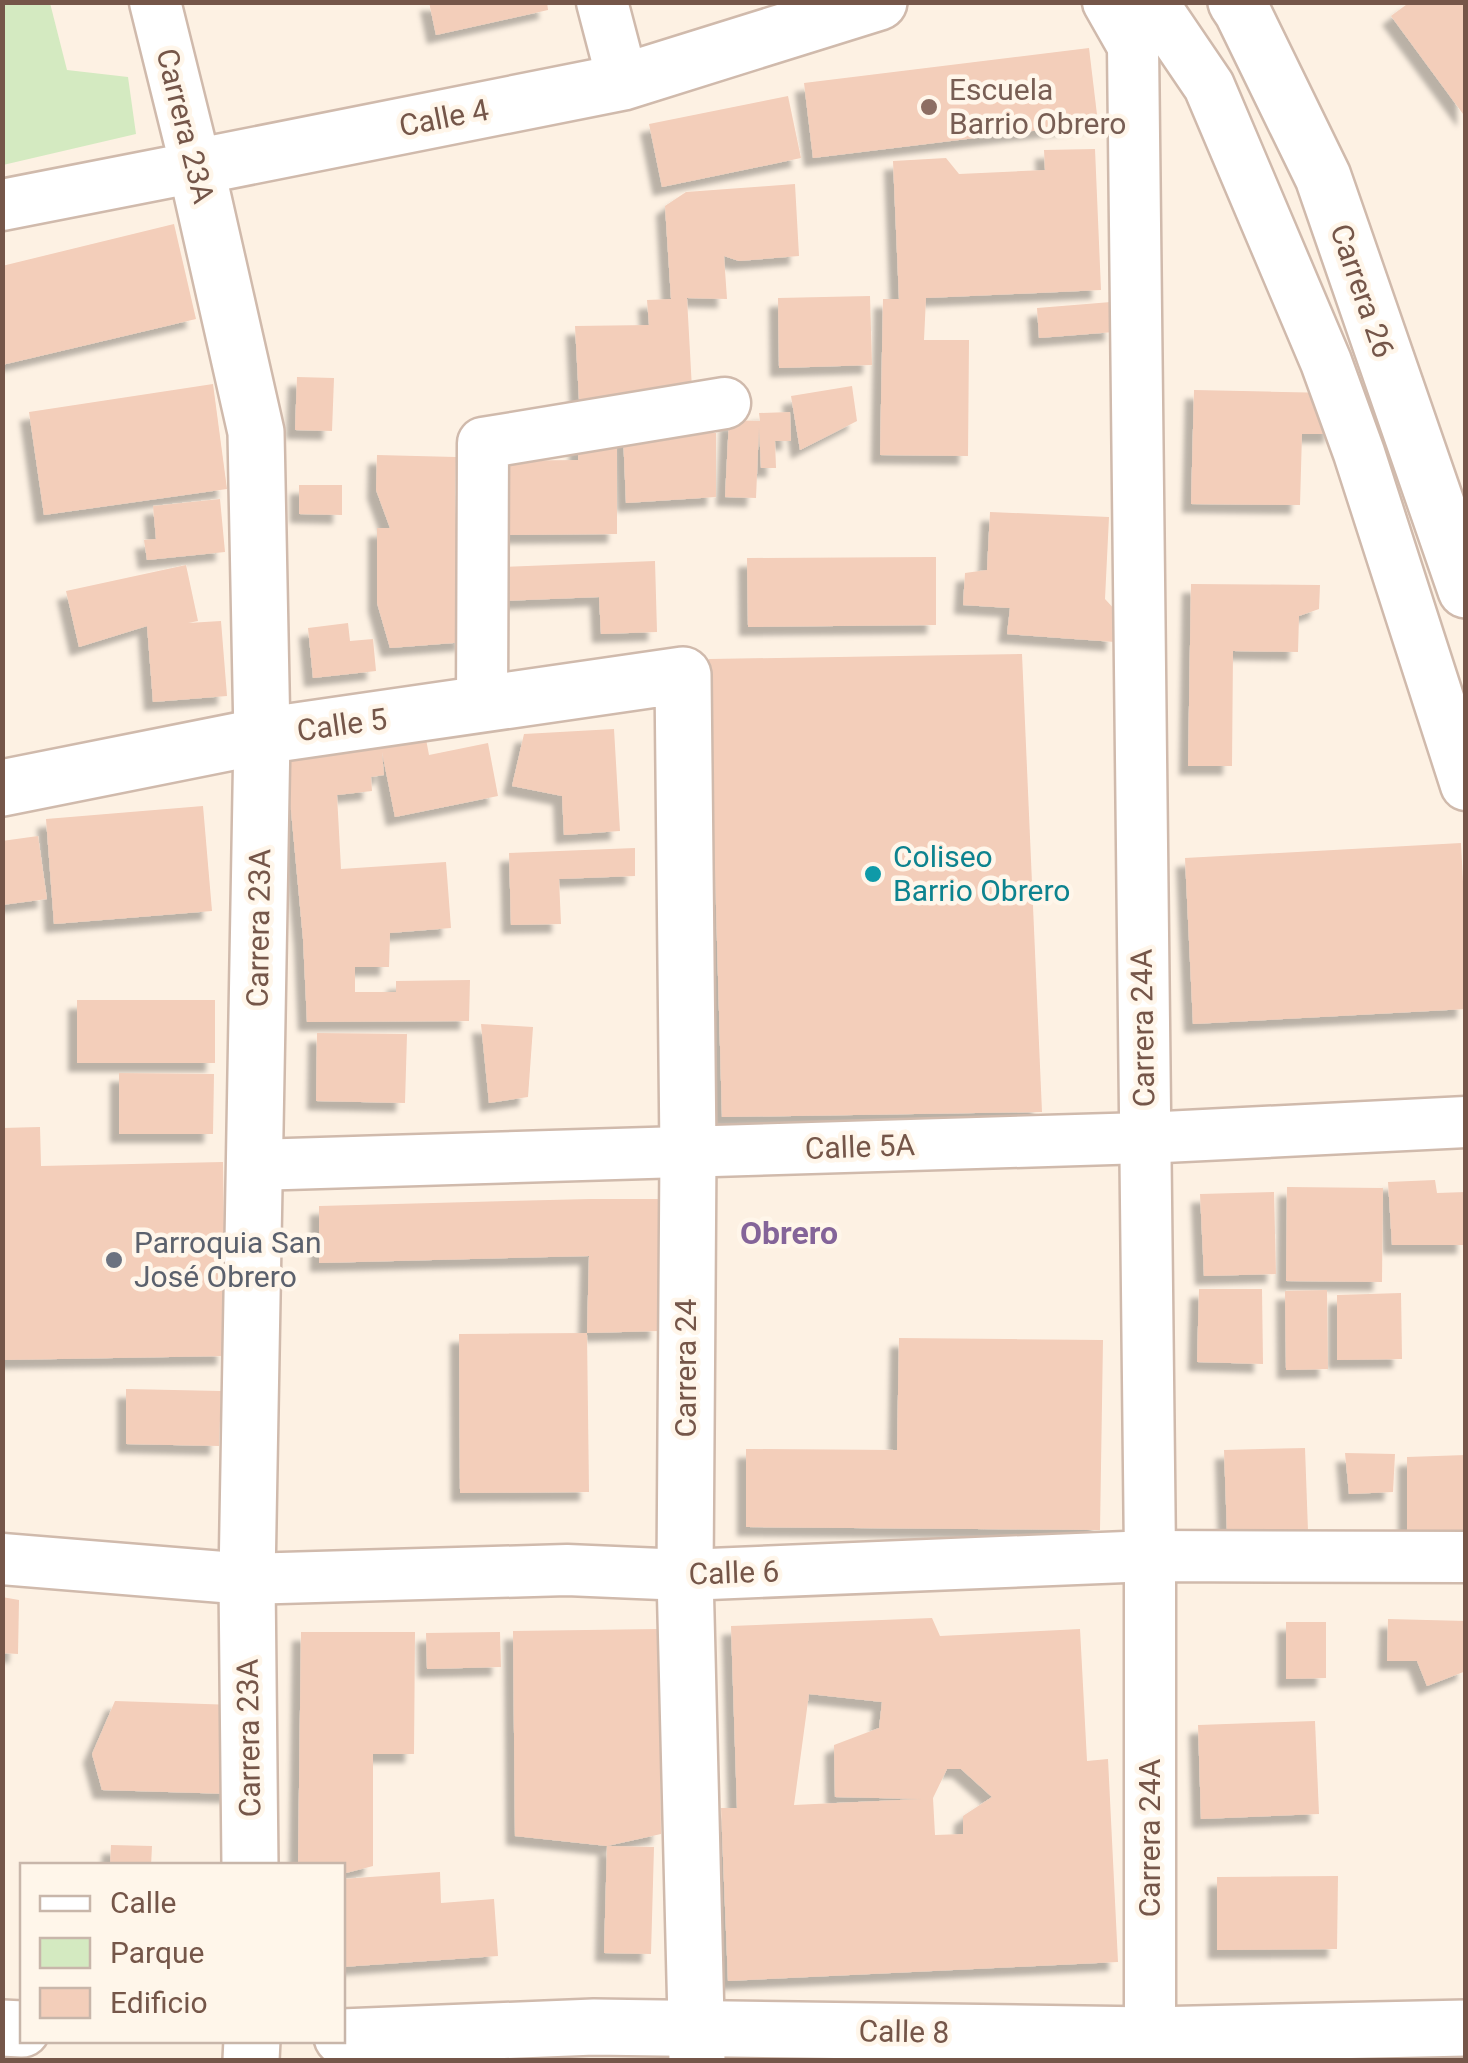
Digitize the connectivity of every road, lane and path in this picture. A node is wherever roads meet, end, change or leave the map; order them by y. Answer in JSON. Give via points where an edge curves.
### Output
{"nodes":[{"id":1,"x":154,"y":2,"type":"edge"},
{"id":2,"x":602,"y":2,"type":"edge"},
{"id":3,"x":880,"y":2,"type":"edge"},
{"id":4,"x":1108,"y":2,"type":"edge"},
{"id":5,"x":1152,"y":2,"type":"edge"},
{"id":6,"x":1236,"y":2,"type":"edge"},
{"id":7,"x":623,"y":82,"type":"junction"},
{"id":8,"x":196,"y":167,"type":"junction"},
{"id":9,"x":2,"y":204,"type":"edge"},
{"id":10,"x":725,"y":403,"type":"dead end"},
{"id":11,"x":1466,"y":590,"type":"edge"},
{"id":12,"x":683,"y":675,"type":"joint"},
{"id":13,"x":482,"y":704,"type":"junction"},
{"id":14,"x":262,"y":736,"type":"junction"},
{"id":15,"x":1466,"y":785,"type":"edge"},
{"id":16,"x":2,"y":788,"type":"edge"},
{"id":17,"x":1466,"y":1122,"type":"edge"},
{"id":18,"x":1144,"y":1138,"type":"junction"},
{"id":19,"x":688,"y":1153,"type":"junction"},
{"id":20,"x":254,"y":1165,"type":"junction"},
{"id":21,"x":1150,"y":1556,"type":"junction"},
{"id":22,"x":1466,"y":1556,"type":"edge"},
{"id":23,"x":2,"y":1558,"type":"edge"},
{"id":24,"x":685,"y":1575,"type":"junction"},
{"id":25,"x":247,"y":1579,"type":"junction"},
{"id":26,"x":250,"y":1863,"type":"edge"},
{"id":27,"x":1466,"y":2028,"type":"edge"},
{"id":28,"x":345,"y":2037,"type":"edge"},
{"id":29,"x":697,"y":2045,"type":"edge"},
{"id":30,"x":1150,"y":2048,"type":"edge"}],
"edges":[{"from":1,"to":8,"type":"street","name":"Carrera 23A"},
{"from":2,"to":7,"type":"street"},
{"from":3,"to":7,"type":"street","name":"Calle 4"},
{"from":4,"to":18,"type":"street","name":"Carrera 24A","via":[[1133,46]]},
{"from":5,"to":15,"type":"street","via":[[1209,86],[1326,362]]},
{"from":6,"to":11,"type":"street","name":"Carrera 26","via":[[1323,177]]},
{"from":7,"to":8,"type":"street","name":"Calle 4"},
{"from":8,"to":9,"type":"street","name":"Calle 4"},
{"from":8,"to":14,"type":"street","name":"Carrera 23A","via":[[256,432]]},
{"from":10,"to":13,"type":"street","via":[[483,442]]},
{"from":12,"to":13,"type":"street","name":"Calle 5"},
{"from":12,"to":19,"type":"street","name":"Carrera 24"},
{"from":13,"to":14,"type":"street","name":"Calle 5"},
{"from":14,"to":16,"type":"street","name":"Calle 5"},
{"from":14,"to":20,"type":"street","name":"Carrera 23A"},
{"from":17,"to":18,"type":"street","name":"Calle 5A"},
{"from":18,"to":19,"type":"street","name":"Calle 5A"},
{"from":18,"to":21,"type":"street","name":"Carrera 24A"},
{"from":19,"to":20,"type":"street","name":"Calle 5A"},
{"from":19,"to":24,"type":"street","name":"Carrera 24"},
{"from":20,"to":25,"type":"street","name":"Carrera 23A"},
{"from":21,"to":22,"type":"street","name":"Calle 6"},
{"from":21,"to":24,"type":"street","name":"Calle 6"},
{"from":21,"to":30,"type":"street","name":"Carrera 24A"},
{"from":23,"to":25,"type":"street","name":"Calle 6"},
{"from":24,"to":25,"type":"street","name":"Calle 6","via":[[566,1570]]},
{"from":24,"to":29,"type":"street","name":"Carrera 24"},
{"from":25,"to":26,"type":"street","name":"Carrera 23A"},
{"from":27,"to":30,"type":"street","name":"Calle 8"},
{"from":28,"to":29,"type":"street","name":"Calle 8","via":[[594,2028]]},
{"from":29,"to":30,"type":"street","name":"Calle 8"}]}
